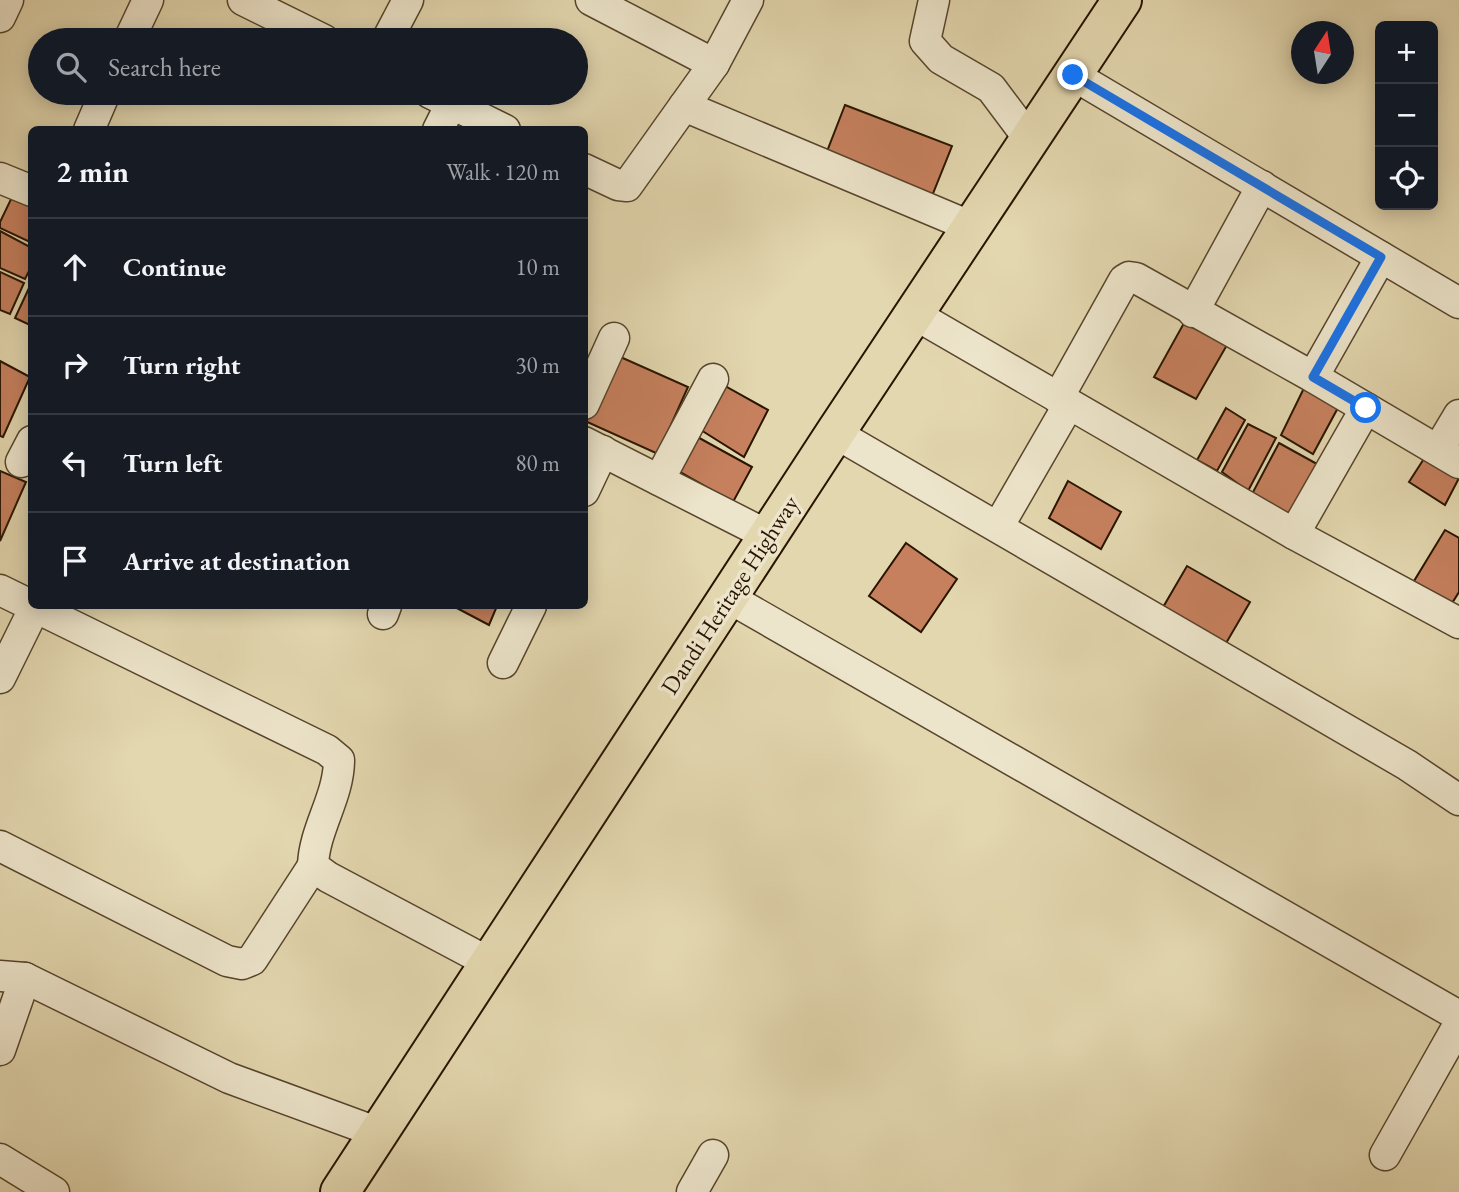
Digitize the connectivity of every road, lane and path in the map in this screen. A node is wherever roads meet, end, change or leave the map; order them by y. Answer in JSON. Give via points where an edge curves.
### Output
{"nodes":[{"id":1,"x":8,"y":0,"type":"edge"},
{"id":2,"x":148,"y":0,"type":"edge"},
{"id":3,"x":243,"y":0,"type":"edge"},
{"id":4,"x":408,"y":0,"type":"edge"},
{"id":5,"x":591,"y":0,"type":"edge"},
{"id":6,"x":748,"y":0,"type":"edge"},
{"id":7,"x":934,"y":0,"type":"edge"},
{"id":8,"x":1122,"y":0,"type":"edge"},
{"id":9,"x":0,"y":17,"type":"edge"},
{"id":10,"x":135,"y":28,"type":"edge"},
{"id":11,"x":300,"y":28,"type":"edge"},
{"id":12,"x":393,"y":28,"type":"edge"},
{"id":13,"x":714,"y":64,"type":"junction"},
{"id":14,"x":1073,"y":75,"type":"junction"},
{"id":15,"x":100,"y":105,"type":"edge"},
{"id":16,"x":684,"y":106,"type":"junction"},
{"id":17,"x":440,"y":109,"type":"edge"},
{"id":18,"x":91,"y":126,"type":"edge"},
{"id":19,"x":493,"y":126,"type":"edge"},
{"id":20,"x":1030,"y":140,"type":"junction"},
{"id":21,"x":588,"y":171,"type":"edge"},
{"id":22,"x":1,"y":182,"type":"edge"},
{"id":23,"x":1262,"y":186,"type":"junction"},
{"id":24,"x":28,"y":190,"type":"edge"},
{"id":25,"x":972,"y":227,"type":"junction"},
{"id":26,"x":1381,"y":257,"type":"junction"},
{"id":27,"x":1459,"y":303,"type":"edge"},
{"id":28,"x":1193,"y":312,"type":"junction"},
{"id":29,"x":914,"y":314,"type":"junction"},
{"id":30,"x":614,"y":338,"type":"dead end"},
{"id":31,"x":1313,"y":377,"type":"junction"},
{"id":32,"x":713,"y":379,"type":"dead end"},
{"id":33,"x":588,"y":395,"type":"edge"},
{"id":34,"x":1064,"y":401,"type":"junction"},
{"id":35,"x":1366,"y":408,"type":"junction"},
{"id":36,"x":1459,"y":415,"type":"edge"},
{"id":37,"x":835,"y":433,"type":"junction"},
{"id":38,"x":594,"y":447,"type":"edge"},
{"id":39,"x":1448,"y":457,"type":"edge"},
{"id":40,"x":588,"y":473,"type":"edge"},
{"id":41,"x":659,"y":480,"type":"junction"},
{"id":42,"x":998,"y":527,"type":"junction"},
{"id":43,"x":1294,"y":534,"type":"junction"},
{"id":44,"x":769,"y":536,"type":"junction"},
{"id":45,"x":0,"y":590,"type":"edge"},
{"id":46,"x":729,"y":598,"type":"junction"},
{"id":47,"x":28,"y":604,"type":"edge"},
{"id":48,"x":34,"y":609,"type":"edge"},
{"id":49,"x":39,"y":609,"type":"edge"},
{"id":50,"x":530,"y":609,"type":"edge"},
{"id":51,"x":1459,"y":623,"type":"edge"},
{"id":52,"x":503,"y":663,"type":"dead end"},
{"id":53,"x":0,"y":678,"type":"edge"},
{"id":54,"x":1459,"y":800,"type":"edge"},
{"id":55,"x":0,"y":846,"type":"edge"},
{"id":56,"x":313,"y":866,"type":"junction"},
{"id":57,"x":490,"y":964,"type":"junction"},
{"id":58,"x":13,"y":977,"type":"edge"},
{"id":59,"x":1459,"y":1016,"type":"edge"},
{"id":60,"x":1459,"y":1024,"type":"edge"},
{"id":61,"x":0,"y":1050,"type":"edge"},
{"id":62,"x":379,"y":1133,"type":"junction"},
{"id":63,"x":713,"y":1154,"type":"dead end"},
{"id":64,"x":1385,"y":1155,"type":"dead end"},
{"id":65,"x":0,"y":1159,"type":"edge"},
{"id":66,"x":45,"y":1189,"type":"edge"},
{"id":67,"x":340,"y":1192,"type":"edge"},
{"id":68,"x":692,"y":1192,"type":"edge"}],
"edges":[{"from":1,"to":9,"type":"street"},
{"from":2,"to":10,"type":"street"},
{"from":3,"to":11,"type":"street"},
{"from":4,"to":12,"type":"street"},
{"from":5,"to":13,"type":"street"},
{"from":6,"to":13,"type":"street"},
{"from":7,"to":20,"type":"street","via":[[925,41],[941,59],[991,88]]},
{"from":8,"to":14,"type":"highway","name":"Dandi Heritage Highway"},
{"from":13,"to":16,"type":"street"},
{"from":14,"to":20,"type":"highway","name":"Dandi Heritage Highway"},
{"from":14,"to":23,"type":"street"},
{"from":15,"to":18,"type":"street"},
{"from":16,"to":21,"type":"street","via":[[627,186]]},
{"from":16,"to":25,"type":"street"},
{"from":17,"to":19,"type":"street"},
{"from":20,"to":25,"type":"highway","name":"Dandi Heritage Highway"},
{"from":22,"to":24,"type":"street"},
{"from":23,"to":26,"type":"street"},
{"from":23,"to":28,"type":"street"},
{"from":25,"to":29,"type":"highway","name":"Dandi Heritage Highway"},
{"from":26,"to":27,"type":"street"},
{"from":26,"to":31,"type":"street"},
{"from":28,"to":31,"type":"street"},
{"from":28,"to":34,"type":"street","via":[[1136,278],[1124,280]]},
{"from":29,"to":34,"type":"street"},
{"from":29,"to":37,"type":"highway","name":"Dandi Heritage Highway"},
{"from":30,"to":33,"type":"street"},
{"from":31,"to":35,"type":"street"},
{"from":32,"to":41,"type":"street"},
{"from":34,"to":42,"type":"street"},
{"from":34,"to":43,"type":"street"},
{"from":35,"to":39,"type":"street"},
{"from":35,"to":43,"type":"street"},
{"from":36,"to":39,"type":"street"},
{"from":37,"to":42,"type":"street"},
{"from":37,"to":44,"type":"highway","name":"Dandi Heritage Highway"},
{"from":38,"to":40,"type":"street"},
{"from":38,"to":41,"type":"street"},
{"from":41,"to":44,"type":"street"},
{"from":42,"to":54,"type":"street","via":[[1407,765]]},
{"from":43,"to":51,"type":"street"},
{"from":44,"to":46,"type":"highway","name":"Dandi Heritage Highway"},
{"from":45,"to":47,"type":"street"},
{"from":46,"to":57,"type":"highway","name":"Dandi Heritage Highway"},
{"from":46,"to":59,"type":"street"},
{"from":48,"to":53,"type":"street"},
{"from":49,"to":56,"type":"street","via":[[327,750],[339,760],[339,778]]},
{"from":50,"to":52,"type":"street"},
{"from":55,"to":56,"type":"street","via":[[227,961],[242,964],[252,960]]},
{"from":56,"to":57,"type":"street"},
{"from":57,"to":62,"type":"highway","name":"Dandi Heritage Highway"},
{"from":58,"to":61,"type":"street"},
{"from":58,"to":62,"type":"street","via":[[229,1078]]},
{"from":60,"to":64,"type":"street"},
{"from":62,"to":67,"type":"highway","name":"Dandi Heritage Highway"},
{"from":63,"to":68,"type":"street"},
{"from":65,"to":66,"type":"street"}]}
